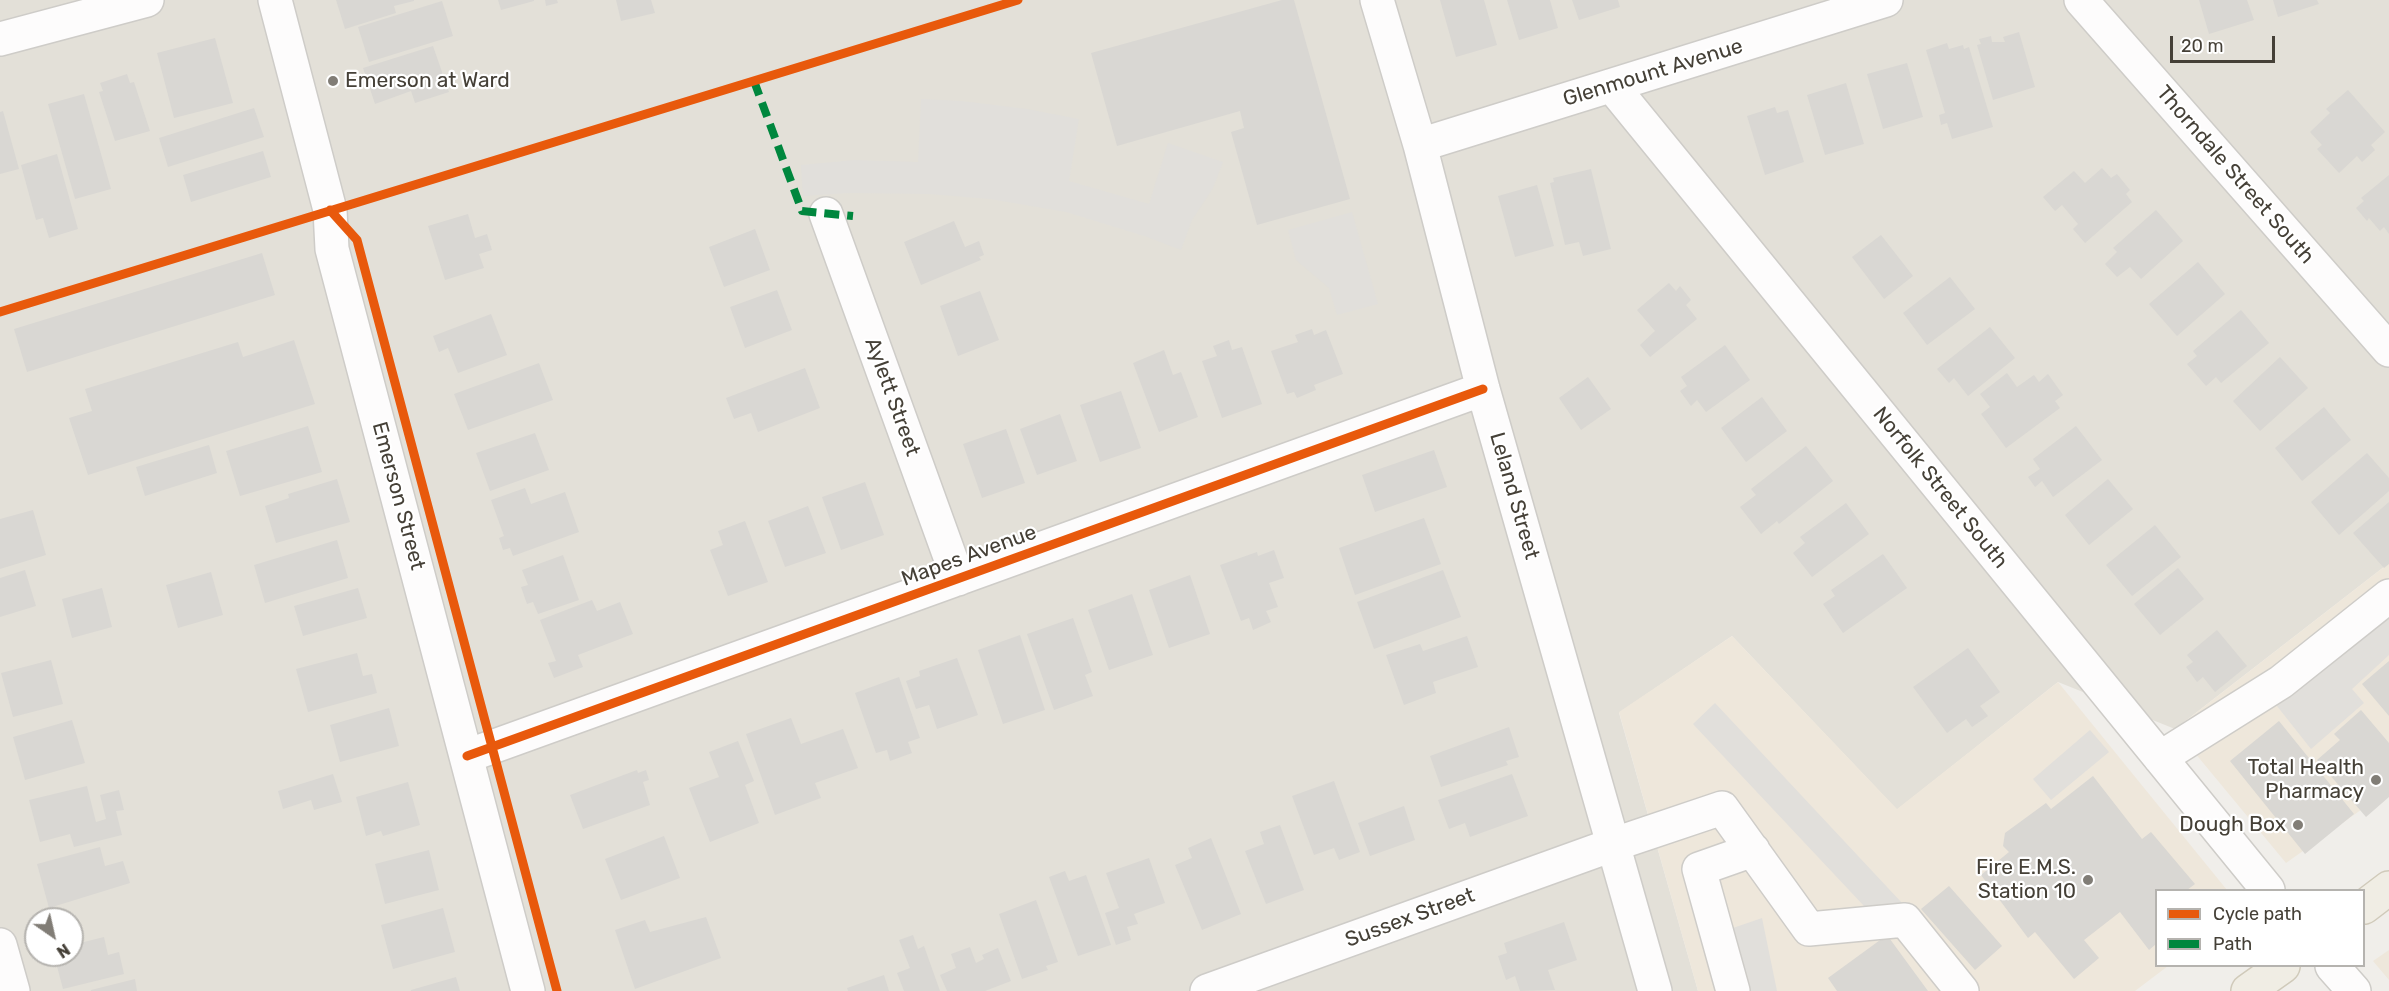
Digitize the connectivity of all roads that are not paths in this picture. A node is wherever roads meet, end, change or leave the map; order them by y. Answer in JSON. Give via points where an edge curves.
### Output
{"nodes":[{"id":1,"x":147,"y":0,"type":"edge"},
{"id":2,"x":275,"y":0,"type":"edge"},
{"id":3,"x":1377,"y":0,"type":"edge"},
{"id":4,"x":1886,"y":0,"type":"edge"},
{"id":5,"x":2081,"y":0,"type":"edge"},
{"id":6,"x":0,"y":39,"type":"edge"},
{"id":7,"x":1612,"y":86,"type":"junction"},
{"id":8,"x":1420,"y":145,"type":"junction"},
{"id":9,"x":826,"y":214,"type":"dead end"},
{"id":10,"x":2389,"y":350,"type":"edge"},
{"id":11,"x":1483,"y":389,"type":"junction"},
{"id":12,"x":958,"y":579,"type":"junction"},
{"id":13,"x":2389,"y":596,"type":"edge"},
{"id":14,"x":467,"y":756,"type":"junction"},
{"id":15,"x":2160,"y":758,"type":"junction"},
{"id":16,"x":1612,"y":845,"type":"junction"},
{"id":17,"x":1753,"y":850,"type":"junction"},
{"id":18,"x":2389,"y":888,"type":"edge"},
{"id":19,"x":2266,"y":889,"type":"edge"},
{"id":20,"x":2365,"y":906,"type":"edge"},
{"id":21,"x":0,"y":945,"type":"edge"},
{"id":22,"x":2282,"y":967,"type":"edge"},
{"id":23,"x":2333,"y":967,"type":"edge"},
{"id":24,"x":13,"y":991,"type":"edge"},
{"id":25,"x":528,"y":991,"type":"edge"},
{"id":26,"x":1207,"y":991,"type":"edge"},
{"id":27,"x":1656,"y":991,"type":"edge"},
{"id":28,"x":1733,"y":991,"type":"edge"},
{"id":29,"x":1962,"y":991,"type":"edge"},
{"id":30,"x":2248,"y":991,"type":"edge"},
{"id":31,"x":2354,"y":991,"type":"edge"}],
"edges":[{"from":1,"to":6,"type":"street"},
{"from":2,"to":14,"type":"street","name":"Emerson Street","via":[[330,210],[332,249]]},
{"from":3,"to":8,"type":"street","name":"Leland Street"},
{"from":4,"to":7,"type":"street","name":"Glenmount Avenue"},
{"from":5,"to":10,"type":"street","name":"Thorndale Street South"},
{"from":7,"to":8,"type":"street","name":"Glenmount Avenue"},
{"from":7,"to":15,"type":"street","name":"Norfolk Street South"},
{"from":8,"to":11,"type":"street","name":"Leland Street"},
{"from":9,"to":12,"type":"street","name":"Aylett Street"},
{"from":11,"to":12,"type":"street","name":"Mapes Avenue"},
{"from":11,"to":16,"type":"street","name":"Leland Street"},
{"from":12,"to":14,"type":"street","name":"Mapes Avenue"},
{"from":13,"to":15,"type":"street","via":[[2281,682]]},
{"from":14,"to":25,"type":"street","name":"Emerson Street"},
{"from":15,"to":19,"type":"street","name":"Norfolk Street South"},
{"from":16,"to":17,"type":"street","name":"Sussex Street","via":[[1722,808]]},
{"from":16,"to":26,"type":"street","name":"Sussex Street"},
{"from":16,"to":27,"type":"street","name":"Leland Street"},
{"from":17,"to":28,"type":"street","via":[[1699,869]]},
{"from":17,"to":29,"type":"street","via":[[1809,928],[1905,920]]},
{"from":18,"to":20,"type":"main road"},
{"from":21,"to":24,"type":"street"},
{"from":22,"to":30,"type":"main road"},
{"from":23,"to":31,"type":"street"}]}
